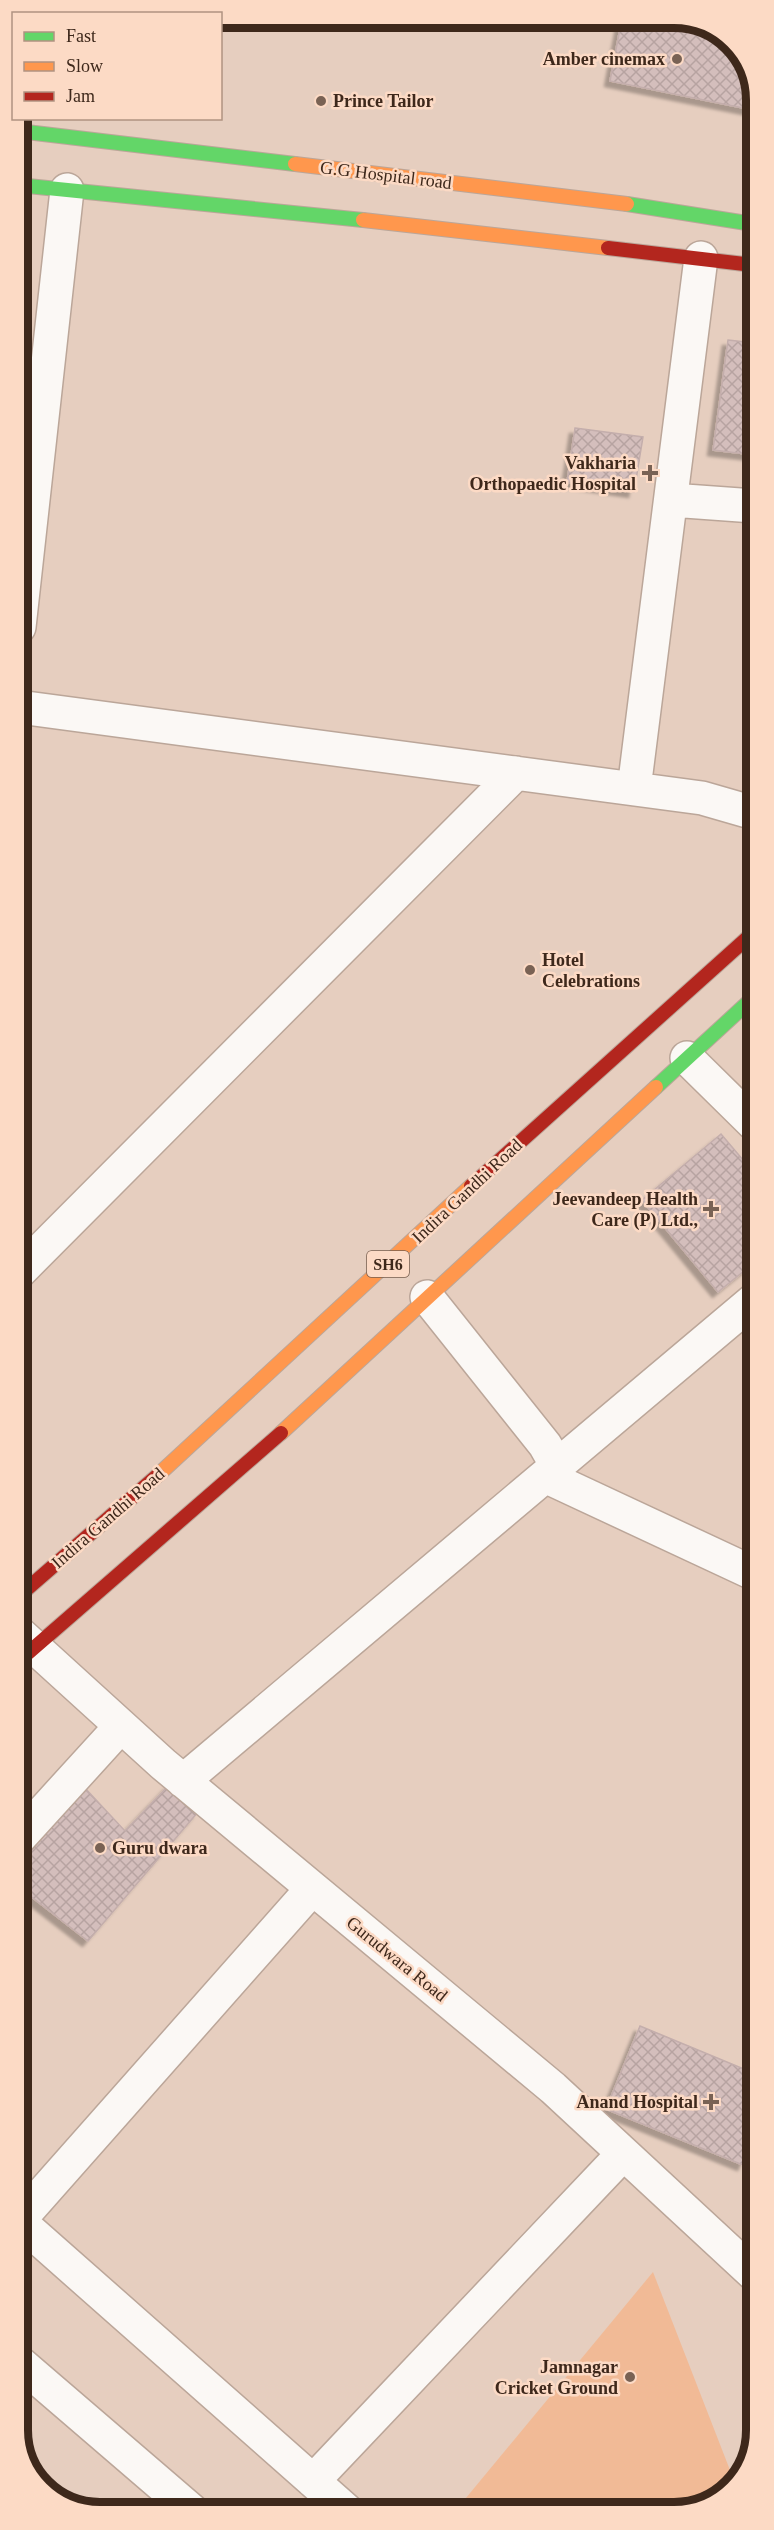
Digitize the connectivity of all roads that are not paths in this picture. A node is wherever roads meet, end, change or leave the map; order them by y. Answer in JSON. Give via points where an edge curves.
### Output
{"nodes":[{"id":1,"x":29,"y":132,"type":"edge"},
{"id":2,"x":29,"y":186,"type":"edge"},
{"id":3,"x":67,"y":190,"type":"junction"},
{"id":4,"x":746,"y":223,"type":"edge"},
{"id":5,"x":701,"y":258,"type":"junction"},
{"id":6,"x":746,"y":264,"type":"edge"},
{"id":7,"x":671,"y":500,"type":"junction"},
{"id":8,"x":746,"y":505,"type":"edge"},
{"id":9,"x":29,"y":536,"type":"edge"},
{"id":10,"x":29,"y":708,"type":"edge"},
{"id":11,"x":516,"y":773,"type":"junction"},
{"id":12,"x":633,"y":789,"type":"junction"},
{"id":13,"x":746,"y":811,"type":"edge"},
{"id":14,"x":746,"y":939,"type":"edge"},
{"id":15,"x":746,"y":1004,"type":"edge"},
{"id":16,"x":687,"y":1058,"type":"junction"},
{"id":17,"x":746,"y":1116,"type":"edge"},
{"id":18,"x":29,"y":1262,"type":"edge"},
{"id":19,"x":427,"y":1297,"type":"junction"},
{"id":20,"x":746,"y":1307,"type":"edge"},
{"id":21,"x":551,"y":1471,"type":"junction"},
{"id":22,"x":746,"y":1569,"type":"edge"},
{"id":23,"x":29,"y":1587,"type":"edge"},
{"id":24,"x":29,"y":1644,"type":"edge"},
{"id":25,"x":29,"y":1650,"type":"edge"},
{"id":26,"x":121,"y":1726,"type":"junction"},
{"id":27,"x":183,"y":1780,"type":"junction"},
{"id":28,"x":29,"y":1827,"type":"edge"},
{"id":29,"x":311,"y":1890,"type":"junction"},
{"id":30,"x":623,"y":2154,"type":"junction"},
{"id":31,"x":29,"y":2211,"type":"edge"},
{"id":32,"x":29,"y":2229,"type":"edge"},
{"id":33,"x":746,"y":2266,"type":"edge"},
{"id":34,"x":29,"y":2371,"type":"edge"},
{"id":35,"x":313,"y":2481,"type":"junction"},
{"id":36,"x":181,"y":2501,"type":"edge"},
{"id":37,"x":335,"y":2501,"type":"edge"}],
"edges":[{"from":1,"to":4,"type":"main road","name":"G.G Hospital road"},
{"from":2,"to":3,"type":"main road"},
{"from":3,"to":5,"type":"main road","via":[[601,241]]},
{"from":3,"to":9,"type":"street"},
{"from":5,"to":6,"type":"main road"},
{"from":5,"to":7,"type":"street"},
{"from":7,"to":8,"type":"street"},
{"from":7,"to":12,"type":"street"},
{"from":10,"to":11,"type":"street"},
{"from":11,"to":12,"type":"street"},
{"from":11,"to":18,"type":"street"},
{"from":12,"to":13,"type":"street","via":[[702,798]]},
{"from":14,"to":23,"type":"main road","name":"Indira Gandhi Road","number":"SH6","via":[[170,1464]]},
{"from":15,"to":16,"type":"main road","number":"SH6"},
{"from":16,"to":17,"type":"street"},
{"from":16,"to":19,"type":"main road","number":"SH6"},
{"from":19,"to":21,"type":"street","via":[[545,1445]]},
{"from":19,"to":24,"type":"main road","number":"SH6","via":[[250,1461]]},
{"from":20,"to":21,"type":"street"},
{"from":21,"to":22,"type":"street"},
{"from":21,"to":27,"type":"street"},
{"from":25,"to":26,"type":"street","name":"Gurudwara Road"},
{"from":26,"to":27,"type":"street","name":"Gurudwara Road"},
{"from":26,"to":28,"type":"street"},
{"from":27,"to":29,"type":"street","name":"Gurudwara Road"},
{"from":29,"to":30,"type":"street","name":"Gurudwara Road","via":[[494,2038]]},
{"from":29,"to":31,"type":"street"},
{"from":30,"to":33,"type":"street","name":"Gurudwara Road"},
{"from":30,"to":35,"type":"street"},
{"from":32,"to":35,"type":"street"},
{"from":34,"to":36,"type":"street"},
{"from":35,"to":37,"type":"street"}]}
